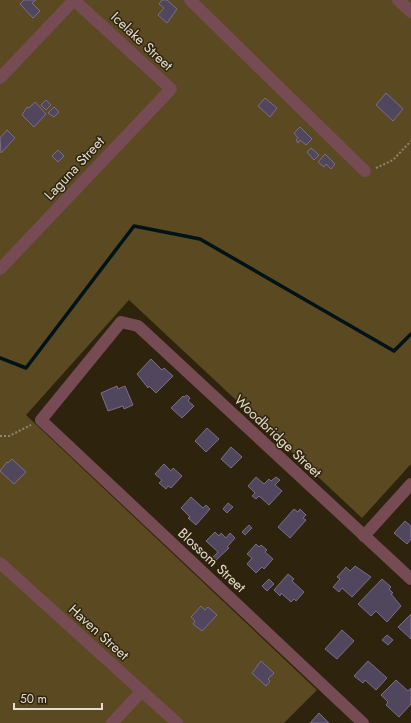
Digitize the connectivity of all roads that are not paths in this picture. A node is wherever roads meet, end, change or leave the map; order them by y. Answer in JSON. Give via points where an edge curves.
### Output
{"nodes":[{"id":1,"x":74,"y":0,"type":"edge"},
{"id":2,"x":190,"y":0,"type":"edge"},
{"id":3,"x":398,"y":0,"type":"edge"},
{"id":4,"x":411,"y":12,"type":"edge"},
{"id":5,"x":0,"y":78,"type":"edge"},
{"id":6,"x":171,"y":89,"type":"joint"},
{"id":7,"x":365,"y":171,"type":"road end"},
{"id":8,"x":0,"y":269,"type":"edge"},
{"id":9,"x":41,"y":420,"type":"joint"},
{"id":10,"x":411,"y":484,"type":"edge"},
{"id":11,"x":364,"y":536,"type":"junction"},
{"id":12,"x":0,"y":563,"type":"edge"},
{"id":13,"x":411,"y":579,"type":"edge"},
{"id":14,"x":142,"y":691,"type":"junction"},
{"id":15,"x":112,"y":723,"type":"edge"},
{"id":16,"x":176,"y":723,"type":"edge"},
{"id":17,"x":362,"y":723,"type":"edge"}],
"edges":[{"from":1,"to":5,"type":"street"},
{"from":1,"to":6,"type":"street","name":"Icelake Street"},
{"from":2,"to":7,"type":"street"},
{"from":3,"to":4,"type":"street"},
{"from":6,"to":8,"type":"street","name":"Laguna Street"},
{"from":9,"to":11,"type":"street","name":"Woodbridge Street","via":[[121,322],[138,326]]},
{"from":9,"to":17,"type":"street","name":"Blossom Street"},
{"from":10,"to":11,"type":"street"},
{"from":11,"to":13,"type":"street","name":"Woodbridge Street"},
{"from":12,"to":14,"type":"street","name":"Haven Street"},
{"from":14,"to":15,"type":"street"},
{"from":14,"to":16,"type":"street","name":"Haven Street"}]}
